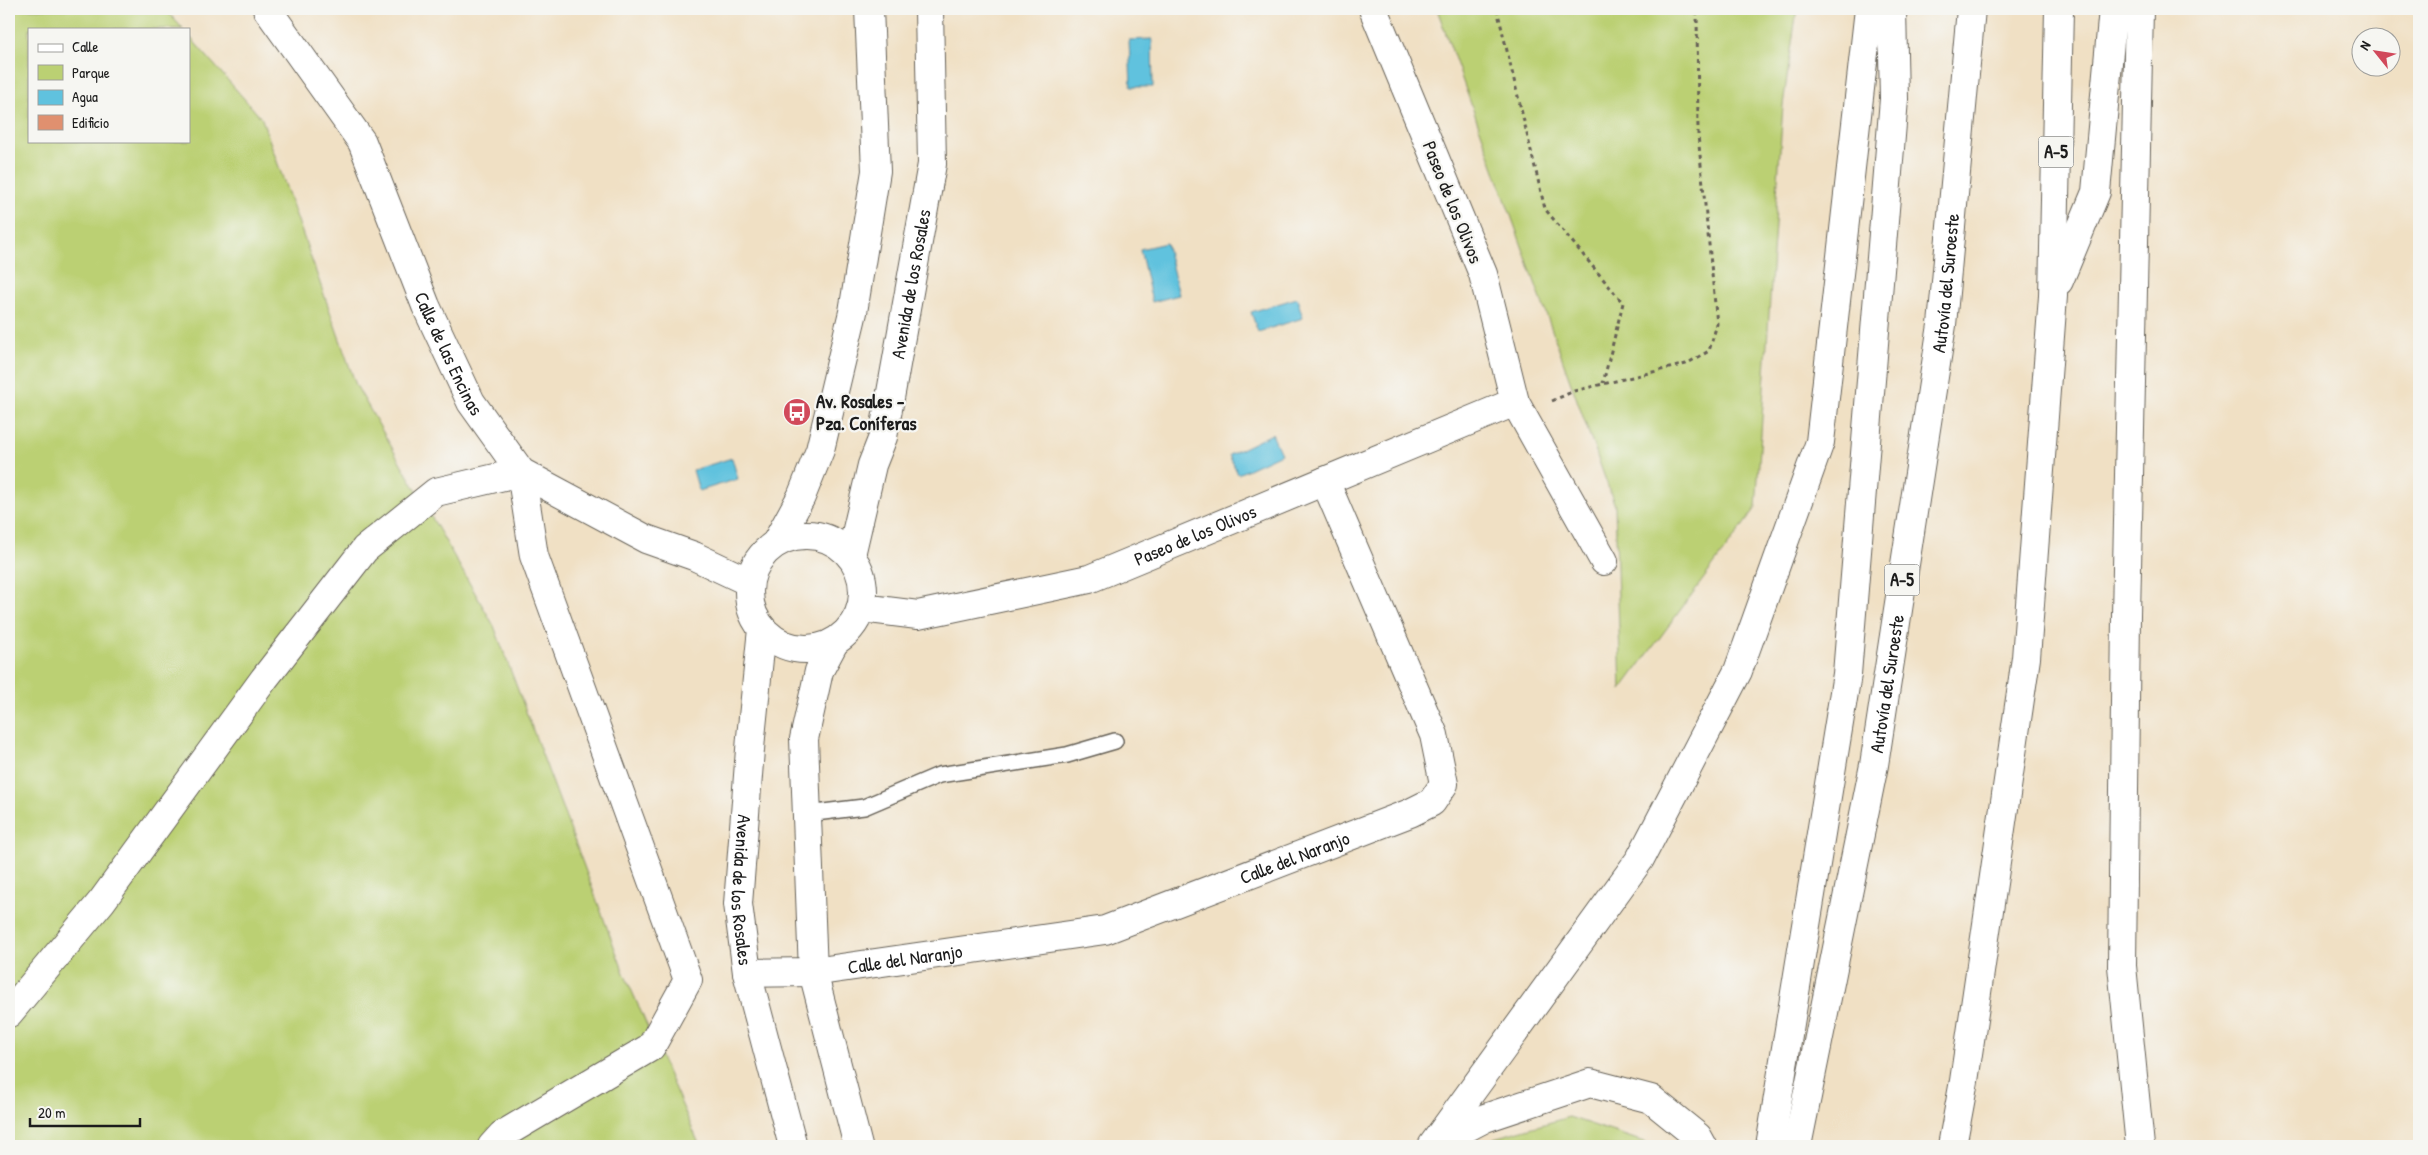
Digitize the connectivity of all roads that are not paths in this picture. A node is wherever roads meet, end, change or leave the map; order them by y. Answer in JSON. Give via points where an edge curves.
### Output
{"nodes":[{"id":1,"x":267,"y":9,"type":"edge"},
{"id":2,"x":869,"y":9,"type":"edge"},
{"id":3,"x":929,"y":9,"type":"edge"},
{"id":4,"x":1373,"y":9,"type":"edge"},
{"id":5,"x":1869,"y":9,"type":"edge"},
{"id":6,"x":1892,"y":9,"type":"edge"},
{"id":7,"x":1971,"y":9,"type":"edge"},
{"id":8,"x":2060,"y":9,"type":"edge"},
{"id":9,"x":2113,"y":9,"type":"edge"},
{"id":10,"x":2139,"y":9,"type":"edge"},
{"id":11,"x":2053,"y":296,"type":"junction"},
{"id":12,"x":1516,"y":402,"type":"junction"},
{"id":13,"x":522,"y":472,"type":"junction"},
{"id":14,"x":1325,"y":481,"type":"junction"},
{"id":15,"x":776,"y":542,"type":"junction"},
{"id":16,"x":851,"y":555,"type":"junction"},
{"id":17,"x":1604,"y":561,"type":"dead end"},
{"id":18,"x":749,"y":582,"type":"junction"},
{"id":19,"x":862,"y":608,"type":"junction"},
{"id":20,"x":762,"y":629,"type":"junction"},
{"id":21,"x":834,"y":643,"type":"junction"},
{"id":22,"x":1115,"y":741,"type":"dead end"},
{"id":23,"x":807,"y":814,"type":"junction"},
{"id":24,"x":813,"y":972,"type":"junction"},
{"id":25,"x":747,"y":973,"type":"junction"},
{"id":26,"x":9,"y":1013,"type":"edge"},
{"id":27,"x":1433,"y":1145,"type":"edge"},
{"id":28,"x":492,"y":1146,"type":"edge"},
{"id":29,"x":793,"y":1146,"type":"edge"},
{"id":30,"x":858,"y":1146,"type":"edge"},
{"id":31,"x":1702,"y":1146,"type":"edge"},
{"id":32,"x":1770,"y":1146,"type":"edge"},
{"id":33,"x":1798,"y":1146,"type":"edge"},
{"id":34,"x":1952,"y":1146,"type":"edge"},
{"id":35,"x":2140,"y":1146,"type":"edge"}],
"edges":[{"from":1,"to":13,"type":"main road","name":"Calle de las Encinas","via":[[362,142],[426,306],[471,402]]},
{"from":2,"to":15,"type":"main road","via":[[876,171],[853,312],[820,450],[801,497]]},
{"from":3,"to":16,"type":"main road","name":"Avenida de los Rosales","via":[[932,164],[883,437],[872,465]]},
{"from":4,"to":12,"type":"main road","name":"Paseo de los Olivos","via":[[1483,274]]},
{"from":5,"to":27,"type":"main road","via":[[1820,442],[1738,671],[1640,859]]},
{"from":6,"to":32,"type":"main road","via":[[1894,98],[1847,674]]},
{"from":7,"to":33,"type":"main road","name":"Autovía del Suroeste","number":"A-5","via":[[1942,325],[1874,765]]},
{"from":8,"to":11,"type":"main road","number":"A-5"},
{"from":9,"to":11,"type":"main road","via":[[2096,192]]},
{"from":10,"to":35,"type":"main road","via":[[2122,966]]},
{"from":11,"to":34,"type":"main road","number":"A-5","via":[[2026,658]]},
{"from":12,"to":14,"type":"main road","name":"Paseo de los Olivos"},
{"from":12,"to":17,"type":"main road","name":"Paseo de los Olivos"},
{"from":13,"to":18,"type":"main road","name":"Calle de las Encinas","via":[[646,539],[694,556]]},
{"from":13,"to":26,"type":"main road","via":[[436,492],[364,549],[264,679],[102,902]]},
{"from":13,"to":28,"type":"main road","via":[[534,556],[688,980],[651,1047],[502,1135]]},
{"from":14,"to":19,"type":"main road","name":"Paseo de los Olivos","via":[[1089,579],[918,615]]},
{"from":14,"to":24,"type":"main road","name":"Calle del Naranjo","via":[[1434,734],[1444,784],[1432,802],[1105,930]]},
{"from":15,"to":16,"type":"main road","via":[[802,534],[822,536]]},
{"from":15,"to":18,"type":"main road","via":[[761,556]]},
{"from":16,"to":19,"type":"main road","via":[[864,588]]},
{"from":18,"to":20,"type":"main road","via":[[749,602]]},
{"from":19,"to":21,"type":"main road","via":[[850,630]]},
{"from":20,"to":21,"type":"main road","via":[[777,642],[791,648],[811,650]]},
{"from":20,"to":25,"type":"main road","name":"Avenida de los Rosales","via":[[738,904]]},
{"from":21,"to":23,"type":"main road","via":[[819,671],[804,739]]},
{"from":22,"to":23,"type":"lane","via":[[1067,755],[940,775],[864,807]]},
{"from":23,"to":24,"type":"main road"},
{"from":24,"to":25,"type":"main road","name":"Calle del Naranjo"},
{"from":24,"to":30,"type":"main road"},
{"from":25,"to":29,"type":"main road","name":"Avenida de los Rosales"},
{"from":27,"to":31,"type":"main road","via":[[1485,1118],[1590,1082],[1651,1098],[1698,1137]]}]}
